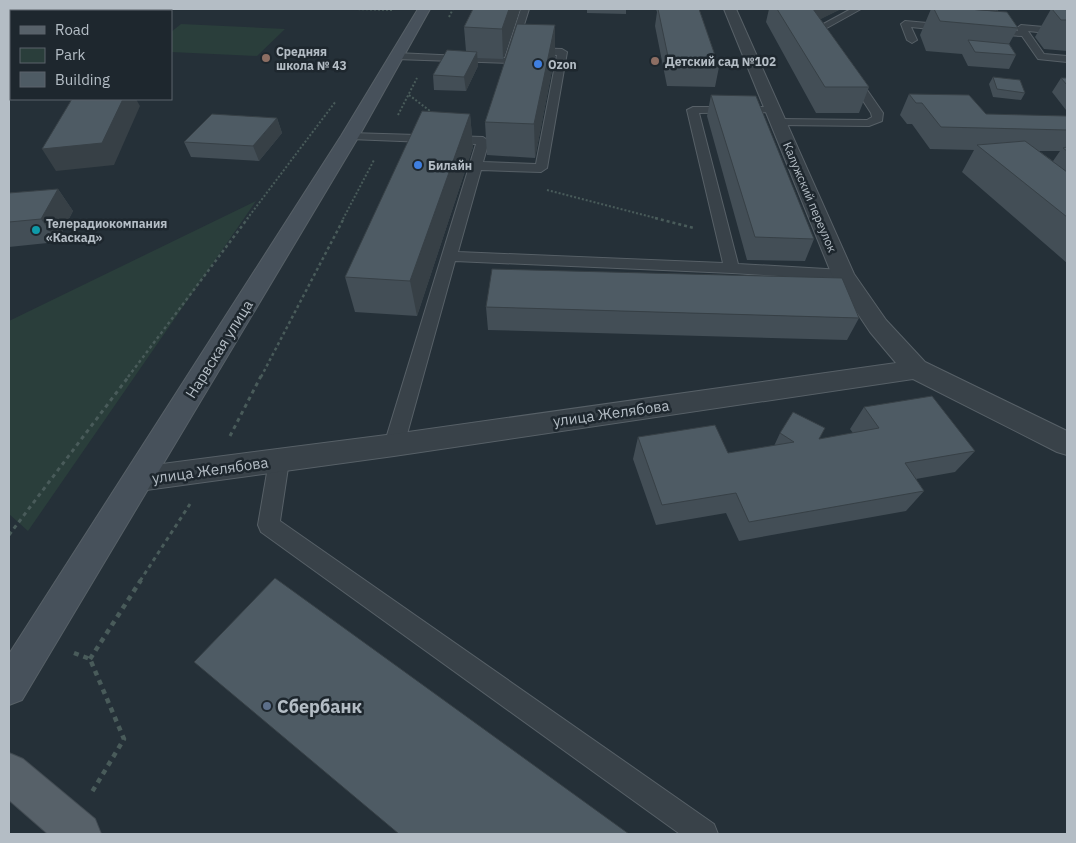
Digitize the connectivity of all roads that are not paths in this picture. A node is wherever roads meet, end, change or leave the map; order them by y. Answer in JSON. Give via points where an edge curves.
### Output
{"nodes":[{"id":1,"x":424,"y":9,"type":"edge"},
{"id":2,"x":525,"y":9,"type":"edge"},
{"id":3,"x":730,"y":9,"type":"edge"},
{"id":4,"x":856,"y":9,"type":"edge"},
{"id":5,"x":961,"y":29,"type":"edge"},
{"id":6,"x":979,"y":30,"type":"edge"},
{"id":7,"x":1067,"y":32,"type":"edge"},
{"id":8,"x":1026,"y":34,"type":"junction"},
{"id":9,"x":912,"y":40,"type":"dead end"},
{"id":10,"x":512,"y":50,"type":"junction"},
{"id":11,"x":836,"y":51,"type":"edge"},
{"id":12,"x":396,"y":56,"type":"junction"},
{"id":13,"x":1067,"y":59,"type":"edge"},
{"id":14,"x":846,"y":66,"type":"edge"},
{"id":15,"x":776,"y":116,"type":"junction"},
{"id":16,"x":350,"y":136,"type":"junction"},
{"id":17,"x":476,"y":166,"type":"junction"},
{"id":18,"x":450,"y":256,"type":"junction"},
{"id":19,"x":732,"y":268,"type":"junction"},
{"id":20,"x":843,"y":275,"type":"junction"},
{"id":21,"x":916,"y":369,"type":"junction"},
{"id":22,"x":1067,"y":444,"type":"edge"},
{"id":23,"x":394,"y":445,"type":"junction"},
{"id":24,"x":279,"y":461,"type":"junction"},
{"id":25,"x":139,"y":479,"type":"junction"},
{"id":26,"x":9,"y":687,"type":"edge"},
{"id":27,"x":9,"y":773,"type":"edge"},
{"id":28,"x":76,"y":830,"type":"edge"},
{"id":29,"x":704,"y":834,"type":"edge"}],
"edges":[{"from":1,"to":12,"type":"main road","name":"Нарвская улица"},
{"from":2,"to":10,"type":"lane"},
{"from":3,"to":15,"type":"street","name":"Калужский переулок"},
{"from":4,"to":11,"type":"lane","via":[[820,28]]},
{"from":5,"to":9,"type":"lane","via":[[905,24]]},
{"from":6,"to":8,"type":"lane"},
{"from":7,"to":8,"type":"lane","via":[[1021,28]]},
{"from":8,"to":13,"type":"lane","via":[[1041,56]]},
{"from":10,"to":12,"type":"lane","via":[[508,61]]},
{"from":10,"to":17,"type":"lane","via":[[562,52],[541,168]]},
{"from":12,"to":16,"type":"main road","name":"Нарвская улица"},
{"from":14,"to":15,"type":"lane","via":[[878,119],[870,123]]},
{"from":15,"to":19,"type":"lane","via":[[693,110]]},
{"from":15,"to":20,"type":"street","name":"Калужский переулок"},
{"from":16,"to":17,"type":"lane","via":[[483,142]]},
{"from":16,"to":25,"type":"main road","name":"Нарвская улица"},
{"from":17,"to":18,"type":"lane"},
{"from":18,"to":19,"type":"lane"},
{"from":18,"to":23,"type":"lane"},
{"from":19,"to":20,"type":"lane"},
{"from":20,"to":21,"type":"street","name":"Калужский переулок","via":[[878,326]]},
{"from":21,"to":22,"type":"street"},
{"from":21,"to":23,"type":"street","name":"улица Желябова"},
{"from":23,"to":24,"type":"street","name":"улица Желябова"},
{"from":24,"to":25,"type":"street","name":"улица Желябова"},
{"from":24,"to":29,"type":"lane","via":[[269,524]]},
{"from":25,"to":26,"type":"main road","name":"Нарвская улица"},
{"from":27,"to":28,"type":"main road"}]}
